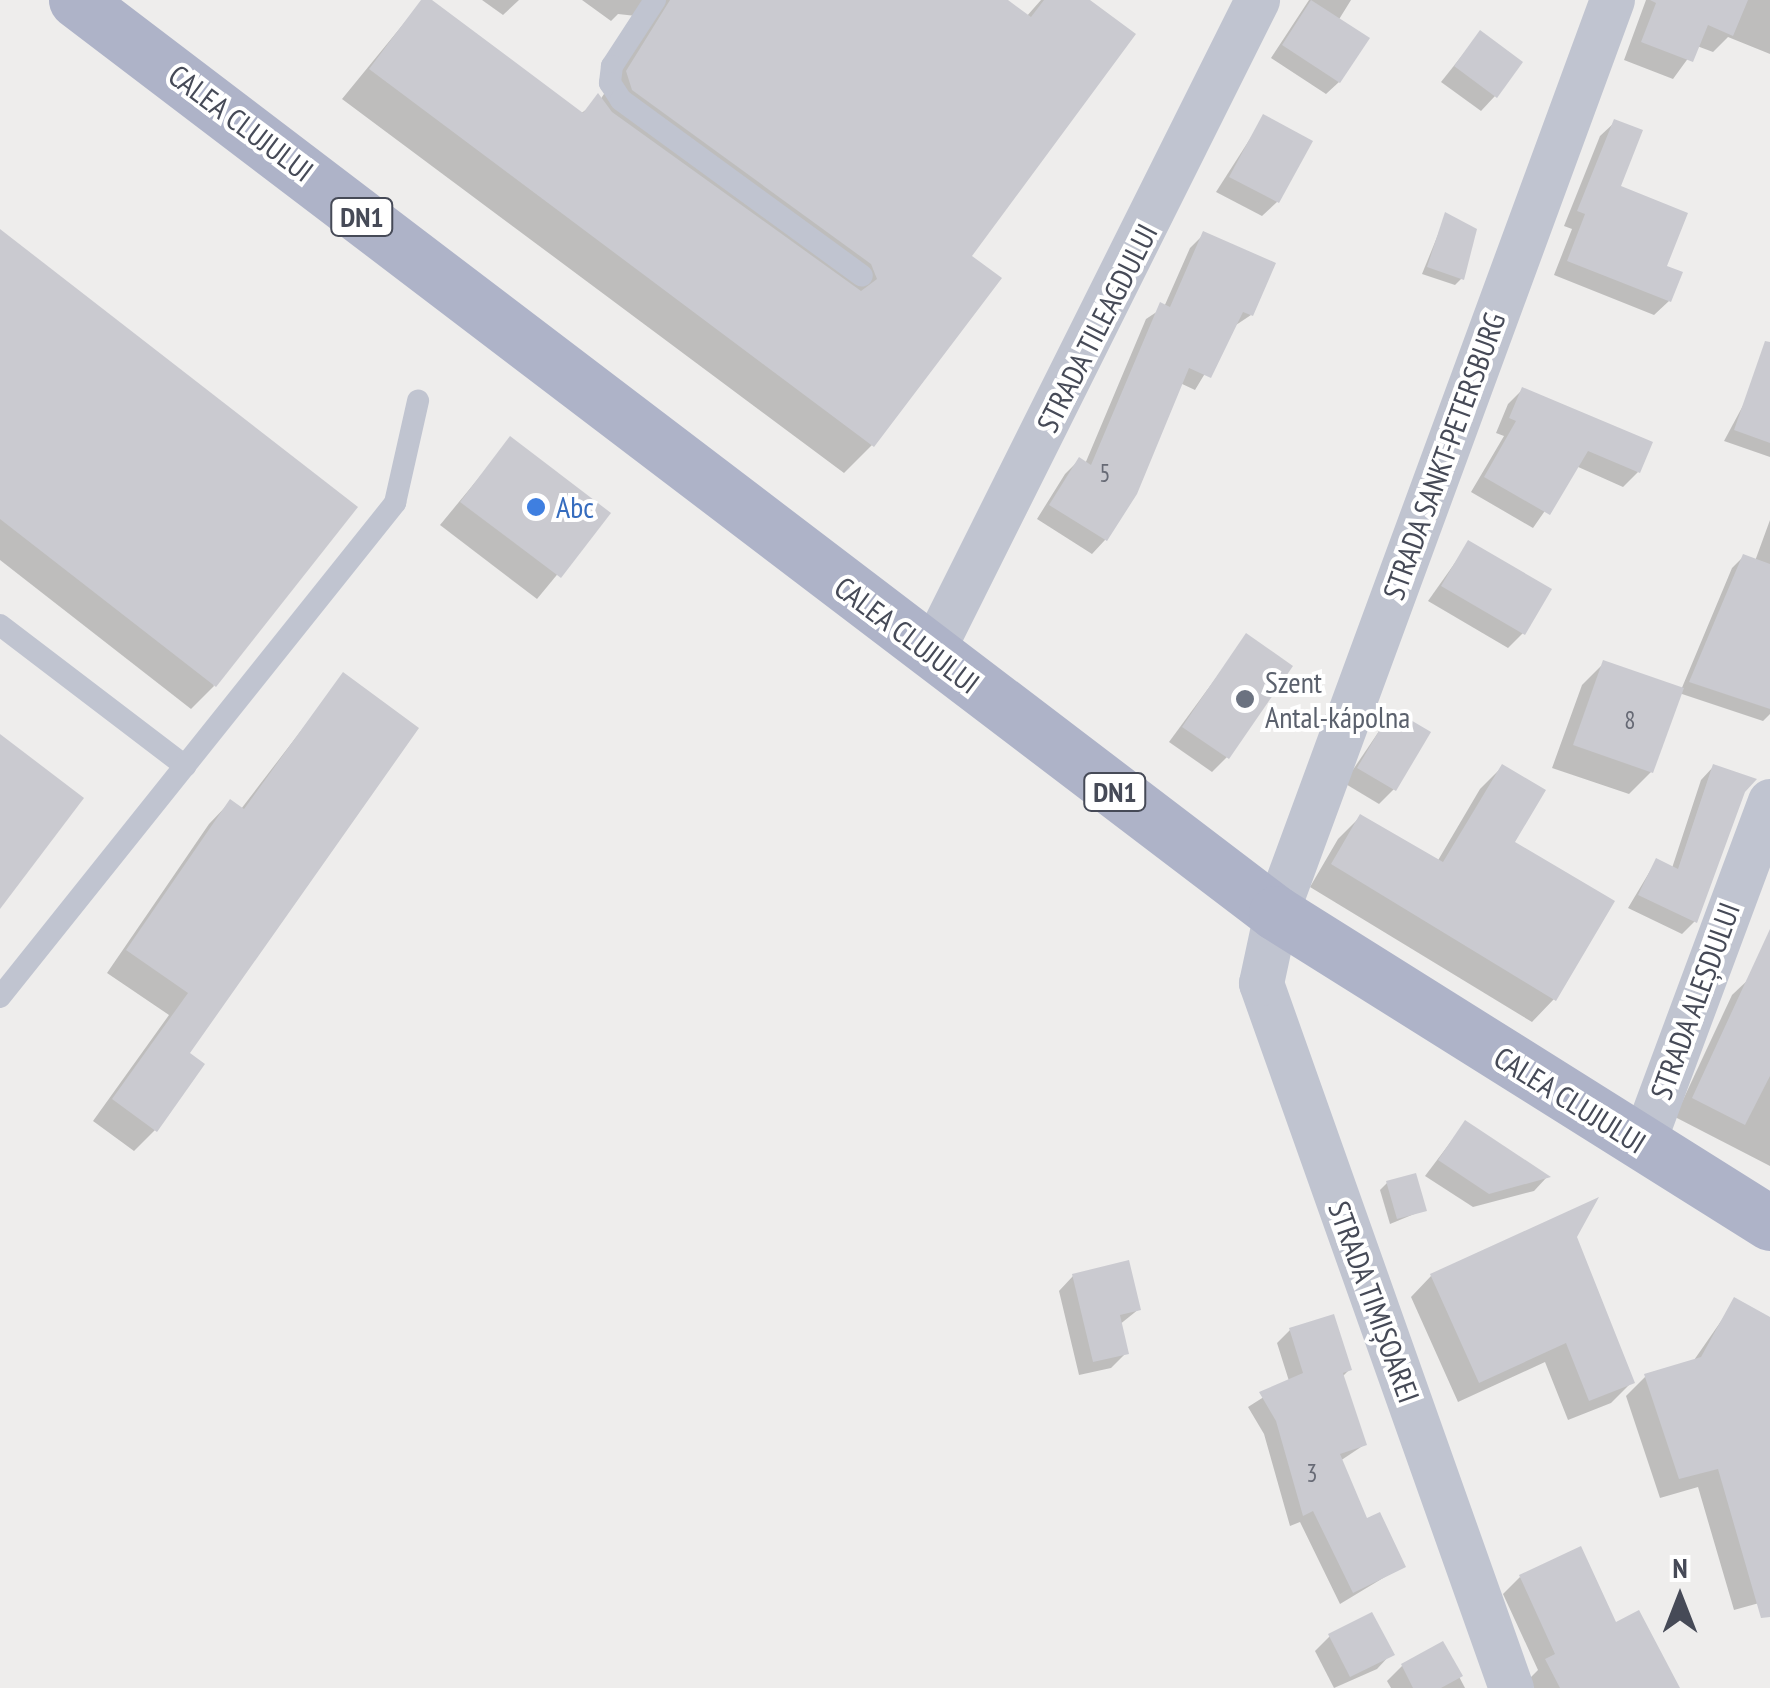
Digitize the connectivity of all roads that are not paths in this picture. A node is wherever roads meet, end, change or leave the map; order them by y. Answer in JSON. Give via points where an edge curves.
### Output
{"nodes":[{"id":1,"x":76,"y":0,"type":"edge"},
{"id":2,"x":655,"y":0,"type":"edge"},
{"id":3,"x":1612,"y":0,"type":"edge"},
{"id":4,"x":1244,"y":5,"type":"edge"},
{"id":5,"x":862,"y":276,"type":"dead end"},
{"id":6,"x":418,"y":401,"type":"dead end"},
{"id":7,"x":0,"y":624,"type":"edge"},
{"id":8,"x":931,"y":653,"type":"junction"},
{"id":9,"x":185,"y":766,"type":"junction"},
{"id":10,"x":1770,"y":801,"type":"edge"},
{"id":11,"x":1276,"y":913,"type":"junction"},
{"id":12,"x":4,"y":984,"type":"edge"},
{"id":13,"x":1642,"y":1146,"type":"junction"},
{"id":14,"x":1770,"y":1224,"type":"edge"},
{"id":15,"x":1510,"y":1688,"type":"edge"}],
"edges":[{"from":1,"to":8,"type":"main road","name":"CALEA CLUJULUI","number":"DN1"},
{"from":2,"to":5,"type":"lane","via":[[612,66],[610,83],[621,100]]},
{"from":3,"to":11,"type":"street","name":"STRADA SANKT-PETERSBURG"},
{"from":4,"to":8,"type":"street","name":"STRADA TILEAGDULUI"},
{"from":6,"to":9,"type":"lane","via":[[395,502]]},
{"from":7,"to":9,"type":"lane"},
{"from":8,"to":11,"type":"main road","name":"CALEA CLUJULUI","number":"DN1"},
{"from":9,"to":12,"type":"lane"},
{"from":10,"to":13,"type":"street","name":"STRADA ALEȘDULUI"},
{"from":11,"to":13,"type":"main road","name":"CALEA CLUJULUI","number":"DN1"},
{"from":11,"to":15,"type":"street","name":"STRADA TIMIȘOAREI","via":[[1261,983]]},
{"from":13,"to":14,"type":"main road","name":"CALEA CLUJULUI","number":"DN1"}]}
